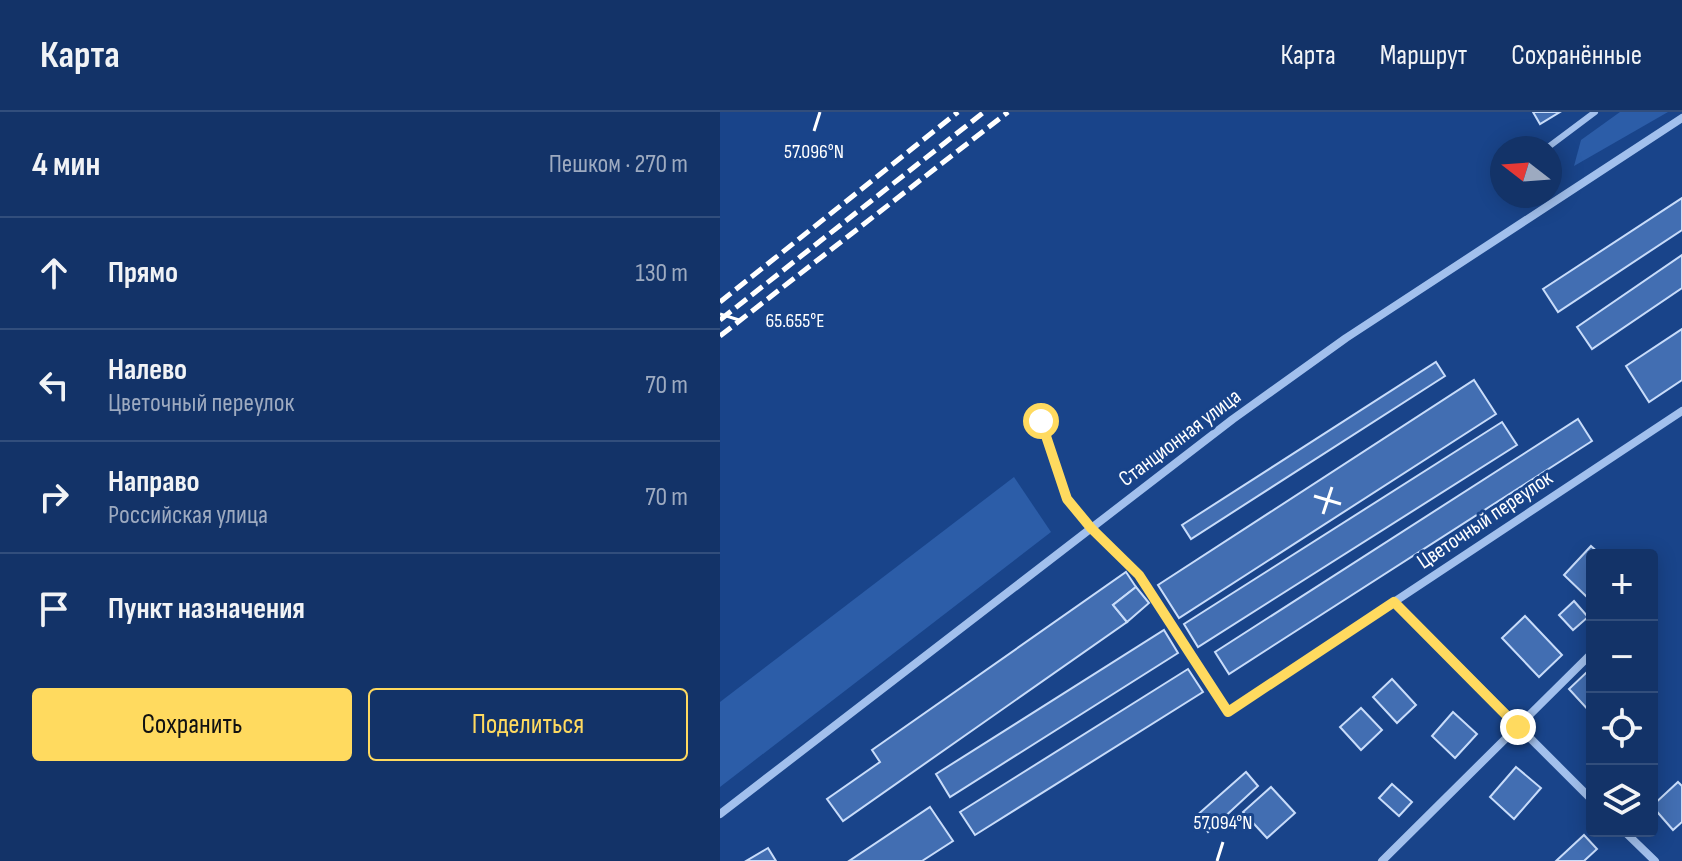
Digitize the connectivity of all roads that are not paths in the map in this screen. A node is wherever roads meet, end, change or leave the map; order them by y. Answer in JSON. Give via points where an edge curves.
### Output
{"nodes":[{"id":1,"x":1595,"y":112,"type":"edge"},
{"id":2,"x":1682,"y":118,"type":"edge"},
{"id":3,"x":1562,"y":137,"type":"edge"},
{"id":4,"x":1562,"y":192,"type":"edge"},
{"id":5,"x":1537,"y":208,"type":"edge"},
{"id":6,"x":1682,"y":411,"type":"edge"},
{"id":7,"x":1041,"y":421,"type":"dead end"},
{"id":8,"x":1091,"y":528,"type":"junction"},
{"id":9,"x":1394,"y":602,"type":"junction"},
{"id":10,"x":1586,"y":659,"type":"edge"},
{"id":11,"x":1228,"y":712,"type":"joint"},
{"id":12,"x":1518,"y":727,"type":"junction"},
{"id":13,"x":1586,"y":794,"type":"edge"},
{"id":14,"x":720,"y":814,"type":"edge"},
{"id":15,"x":1630,"y":837,"type":"edge"},
{"id":16,"x":1382,"y":861,"type":"edge"},
{"id":17,"x":1655,"y":861,"type":"edge"}],
"edges":[{"from":1,"to":3,"type":"lane"},
{"from":2,"to":4,"type":"street","name":"Станционная улица"},
{"from":5,"to":8,"type":"street","name":"Станционная улица","via":[[1233,419]]},
{"from":6,"to":9,"type":"street","name":"Цветочный переулок"},
{"from":7,"to":8,"type":"lane","via":[[1067,499]]},
{"from":8,"to":11,"type":"lane","via":[[1139,575]]},
{"from":8,"to":14,"type":"street","name":"Станционная улица"},
{"from":9,"to":11,"type":"street","name":"Цветочный переулок"},
{"from":9,"to":12,"type":"street"},
{"from":10,"to":12,"type":"street"},
{"from":12,"to":13,"type":"street"},
{"from":12,"to":16,"type":"street"},
{"from":15,"to":17,"type":"street"}]}
